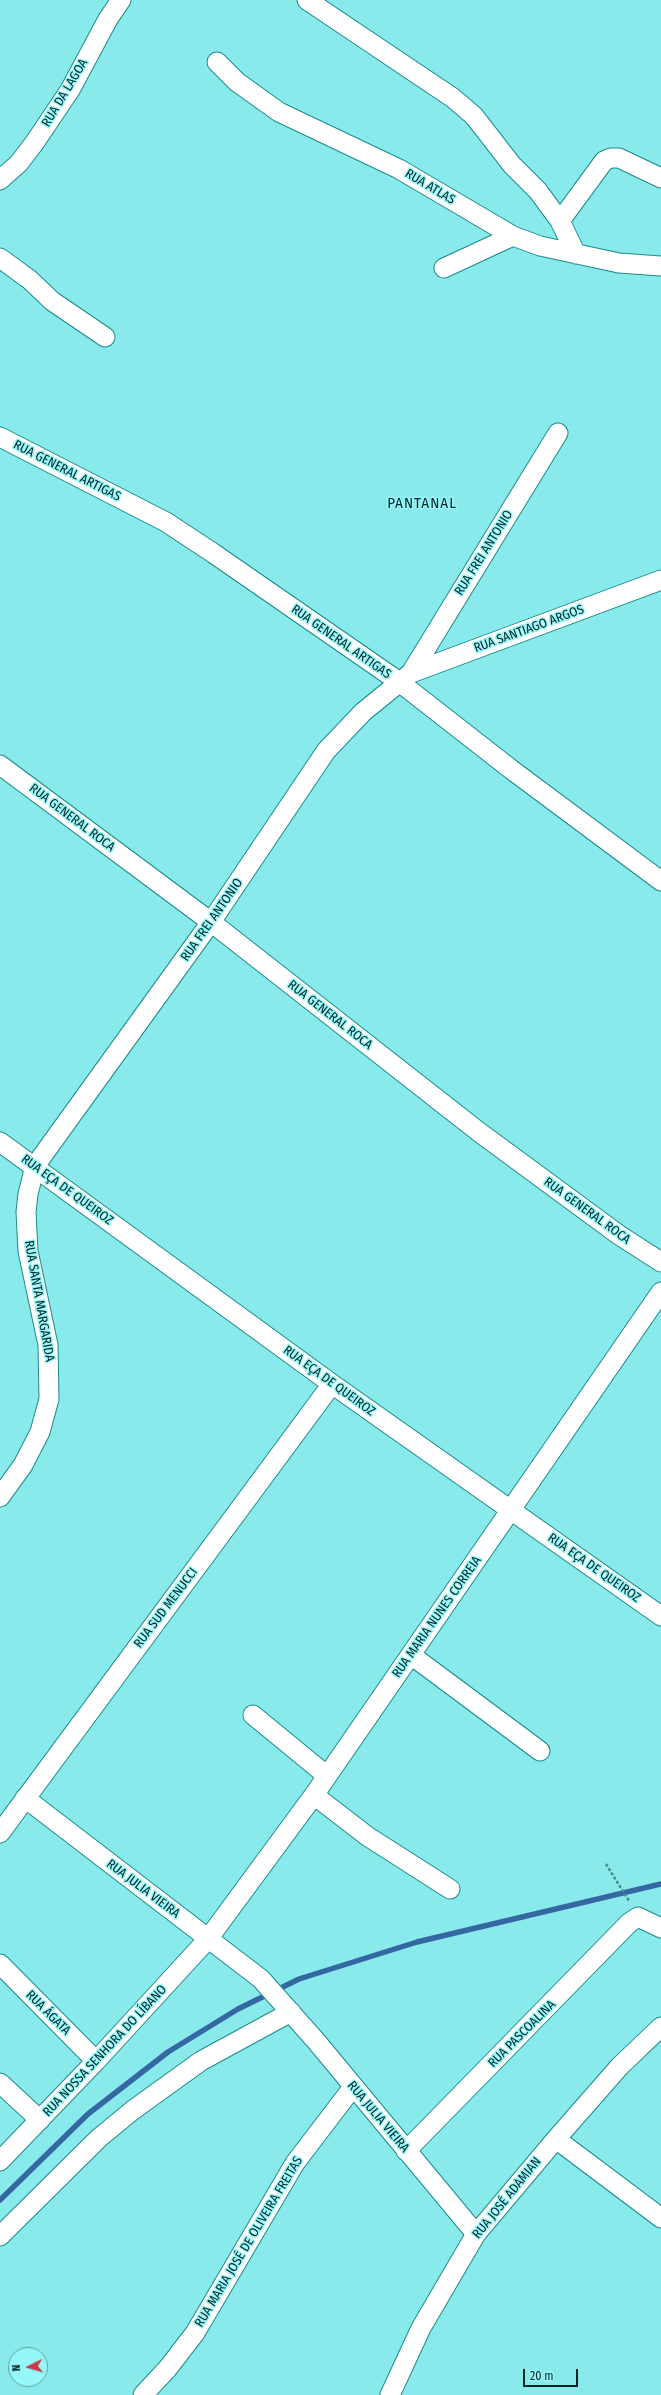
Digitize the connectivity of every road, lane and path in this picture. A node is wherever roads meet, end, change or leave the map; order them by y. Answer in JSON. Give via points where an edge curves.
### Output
{"nodes":[{"id":1,"x":122,"y":0,"type":"edge"},
{"id":2,"x":307,"y":0,"type":"edge"},
{"id":3,"x":217,"y":62,"type":"dead end"},
{"id":4,"x":661,"y":178,"type":"edge"},
{"id":5,"x":0,"y":180,"type":"edge"},
{"id":6,"x":560,"y":221,"type":"junction"},
{"id":7,"x":513,"y":236,"type":"junction"},
{"id":8,"x":576,"y":254,"type":"junction"},
{"id":9,"x":0,"y":258,"type":"edge"},
{"id":10,"x":661,"y":266,"type":"edge"},
{"id":11,"x":444,"y":268,"type":"dead end"},
{"id":12,"x":105,"y":337,"type":"dead end"},
{"id":13,"x":558,"y":433,"type":"dead end"},
{"id":14,"x":0,"y":437,"type":"edge"},
{"id":15,"x":661,"y":580,"type":"edge"},
{"id":16,"x":404,"y":677,"type":"junction"},
{"id":17,"x":0,"y":765,"type":"edge"},
{"id":18,"x":661,"y":881,"type":"edge"},
{"id":19,"x":212,"y":922,"type":"junction"},
{"id":20,"x":0,"y":1142,"type":"edge"},
{"id":21,"x":35,"y":1166,"type":"junction"},
{"id":22,"x":661,"y":1262,"type":"edge"},
{"id":23,"x":661,"y":1292,"type":"edge"},
{"id":24,"x":332,"y":1384,"type":"junction"},
{"id":25,"x":0,"y":1497,"type":"edge"},
{"id":26,"x":512,"y":1510,"type":"junction"},
{"id":27,"x":661,"y":1616,"type":"edge"},
{"id":28,"x":411,"y":1655,"type":"junction"},
{"id":29,"x":253,"y":1715,"type":"dead end"},
{"id":30,"x":540,"y":1751,"type":"dead end"},
{"id":31,"x":326,"y":1775,"type":"junction"},
{"id":32,"x":314,"y":1795,"type":"junction"},
{"id":33,"x":25,"y":1798,"type":"junction"},
{"id":34,"x":0,"y":1833,"type":"edge"},
{"id":35,"x":606,"y":1864,"type":"dead end"},
{"id":36,"x":450,"y":1889,"type":"dead end"},
{"id":37,"x":636,"y":1912,"type":"junction"},
{"id":38,"x":661,"y":1928,"type":"edge"},
{"id":39,"x":208,"y":1939,"type":"junction"},
{"id":40,"x":0,"y":1964,"type":"edge"},
{"id":41,"x":285,"y":2005,"type":"junction"},
{"id":42,"x":661,"y":2027,"type":"edge"},
{"id":43,"x":96,"y":2061,"type":"junction"},
{"id":44,"x":0,"y":2083,"type":"edge"},
{"id":45,"x":353,"y":2087,"type":"junction"},
{"id":46,"x":40,"y":2120,"type":"junction"},
{"id":47,"x":556,"y":2139,"type":"junction"},
{"id":48,"x":406,"y":2151,"type":"junction"},
{"id":49,"x":0,"y":2161,"type":"edge"},
{"id":50,"x":661,"y":2218,"type":"edge"},
{"id":51,"x":476,"y":2234,"type":"junction"},
{"id":52,"x":0,"y":2236,"type":"edge"},
{"id":53,"x":144,"y":2395,"type":"edge"},
{"id":54,"x":390,"y":2395,"type":"edge"}],
"edges":[{"from":1,"to":5,"type":"street","name":"RUA DA LAGOA","via":[[108,19],[70,90],[35,142],[19,163]]},
{"from":2,"to":6,"type":"street","via":[[453,98],[474,116]]},
{"from":3,"to":7,"type":"street","name":"RUA ATLAS","via":[[237,82],[279,112],[399,169]]},
{"from":4,"to":6,"type":"street","via":[[619,158],[611,158],[604,161]]},
{"from":6,"to":8,"type":"street"},
{"from":7,"to":8,"type":"street","name":"RUA ATLAS","via":[[540,246]]},
{"from":7,"to":11,"type":"street"},
{"from":8,"to":10,"type":"street","name":"RUA ATLAS","via":[[619,263]]},
{"from":9,"to":12,"type":"street","via":[[30,280],[52,301]]},
{"from":13,"to":16,"type":"street","name":"RUA FREI ANTONIO"},
{"from":14,"to":16,"type":"street","name":"RUA GENERAL ARTIGAS","via":[[166,522]]},
{"from":15,"to":16,"type":"street","name":"RUA SANTIAGO ARGOS"},
{"from":16,"to":18,"type":"street","name":"RUA GENERAL ARTIGAS","via":[[512,770]]},
{"from":16,"to":19,"type":"street","name":"RUA FREI ANTONIO","via":[[363,712],[326,751]]},
{"from":17,"to":19,"type":"street","name":"RUA GENERAL ROCA"},
{"from":19,"to":21,"type":"street","name":"RUA FREI ANTONIO"},
{"from":19,"to":22,"type":"street","name":"RUA GENERAL ROCA","via":[[479,1132],[619,1235]]},
{"from":20,"to":21,"type":"street","name":"RUA EÇA DE QUEIROZ"},
{"from":21,"to":24,"type":"street","name":"RUA EÇA DE QUEIROZ"},
{"from":21,"to":25,"type":"street","name":"RUA SANTA MARGARIDA","via":[[26,1212],[28,1251],[48,1345],[49,1399],[40,1432],[23,1464]]},
{"from":23,"to":26,"type":"street","name":"RUA MARIA NUNES CORREIA"},
{"from":24,"to":26,"type":"street","name":"RUA EÇA DE QUEIROZ"},
{"from":24,"to":33,"type":"street","name":"RUA SUD MENUCCI"},
{"from":26,"to":27,"type":"street","name":"RUA EÇA DE QUEIROZ"},
{"from":26,"to":28,"type":"street","name":"RUA MARIA NUNES CORREIA"},
{"from":28,"to":30,"type":"street"},
{"from":28,"to":31,"type":"street","name":"RUA MARIA NUNES CORREIA"},
{"from":29,"to":31,"type":"street"},
{"from":31,"to":32,"type":"street","name":"RUA MARIA NUNES CORREIA"},
{"from":32,"to":36,"type":"street","via":[[367,1836]]},
{"from":32,"to":39,"type":"street","name":"RUA MARIA NUNES CORREIA"},
{"from":33,"to":34,"type":"street","name":"RUA SUD MENUCCI"},
{"from":33,"to":39,"type":"street","name":"RUA JULIA VIEIRA"},
{"from":35,"to":37,"type":"path"},
{"from":37,"to":38,"type":"street"},
{"from":37,"to":48,"type":"street","name":"RUA PASCOALINA","via":[[621,1932]]},
{"from":39,"to":41,"type":"street","name":"RUA JULIA VIEIRA","via":[[262,1979]]},
{"from":39,"to":43,"type":"street","name":"RUA NOSSA SENHORA DO LÍBANO"},
{"from":40,"to":43,"type":"street","name":"RUA ÁGATA"},
{"from":41,"to":45,"type":"street","name":"RUA JULIA VIEIRA"},
{"from":41,"to":52,"type":"street","via":[[133,2110],[93,2143]]},
{"from":42,"to":47,"type":"street","name":"RUA JOSÉ ADAMIAN","via":[[620,2066]]},
{"from":43,"to":46,"type":"street","name":"RUA NOSSA SENHORA DO LÍBANO"},
{"from":44,"to":46,"type":"street"},
{"from":45,"to":48,"type":"street","name":"RUA JULIA VIEIRA"},
{"from":45,"to":53,"type":"street","name":"RUA MARIA JOSÉ DE OLIVEIRA FREITAS","via":[[294,2163],[194,2333]]},
{"from":46,"to":49,"type":"street","name":"RUA NOSSA SENHORA DO LÍBANO"},
{"from":47,"to":50,"type":"street"},
{"from":47,"to":51,"type":"street","name":"RUA JOSÉ ADAMIAN"},
{"from":48,"to":51,"type":"street","name":"RUA JULIA VIEIRA"},
{"from":51,"to":54,"type":"street","name":"RUA JOSÉ ADAMIAN","via":[[421,2328]]}]}
